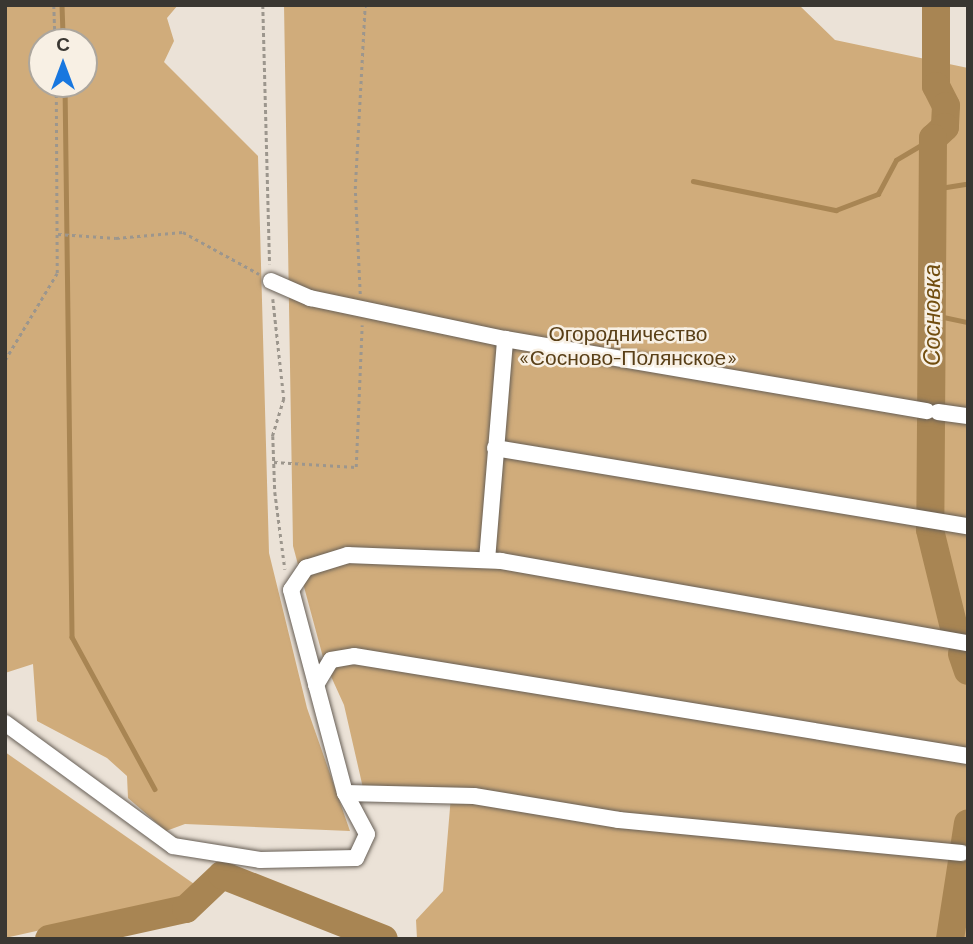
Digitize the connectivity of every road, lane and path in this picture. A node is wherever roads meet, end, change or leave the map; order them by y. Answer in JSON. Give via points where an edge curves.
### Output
{"nodes":[{"id":1,"x":54,"y":5,"type":"edge"},
{"id":2,"x":263,"y":5,"type":"edge"},
{"id":3,"x":365,"y":5,"type":"edge"},
{"id":4,"x":55,"y":28,"type":"edge"},
{"id":5,"x":55,"y":98,"type":"edge"},
{"id":6,"x":58,"y":234,"type":"junction"},
{"id":7,"x":271,"y":281,"type":"junction"},
{"id":8,"x":362,"y":307,"type":"junction"},
{"id":9,"x":505,"y":339,"type":"junction"},
{"id":10,"x":5,"y":360,"type":"edge"},
{"id":11,"x":968,"y":416,"type":"edge"},
{"id":12,"x":495,"y":448,"type":"junction"},
{"id":13,"x":274,"y":462,"type":"junction"},
{"id":14,"x":968,"y":526,"type":"edge"},
{"id":15,"x":487,"y":560,"type":"junction"},
{"id":16,"x":291,"y":590,"type":"junction"},
{"id":17,"x":968,"y":643,"type":"edge"},
{"id":18,"x":316,"y":685,"type":"junction"},
{"id":19,"x":5,"y":723,"type":"edge"},
{"id":20,"x":968,"y":756,"type":"edge"},
{"id":21,"x":345,"y":793,"type":"junction"},
{"id":22,"x":961,"y":853,"type":"dead end"}],
"edges":[{"from":1,"to":4,"type":"path"},
{"from":2,"to":7,"type":"path"},
{"from":3,"to":8,"type":"path","via":[[355,188]]},
{"from":5,"to":6,"type":"path"},
{"from":6,"to":7,"type":"path","via":[[116,238],[183,232]]},
{"from":6,"to":10,"type":"path","via":[[54,282]]},
{"from":7,"to":8,"type":"lane","via":[[310,298]]},
{"from":7,"to":13,"type":"path","via":[[284,399]]},
{"from":8,"to":9,"type":"lane"},
{"from":8,"to":13,"type":"path","via":[[356,467]]},
{"from":9,"to":11,"type":"lane"},
{"from":9,"to":12,"type":"lane"},
{"from":12,"to":14,"type":"lane"},
{"from":12,"to":15,"type":"lane"},
{"from":13,"to":16,"type":"path","via":[[279,549]]},
{"from":15,"to":16,"type":"lane","via":[[348,555],[306,568]]},
{"from":15,"to":17,"type":"lane"},
{"from":16,"to":18,"type":"lane"},
{"from":18,"to":20,"type":"lane","via":[[331,660],[354,656]]},
{"from":18,"to":21,"type":"lane"},
{"from":19,"to":21,"type":"lane","via":[[173,846],[260,860],[356,858],[367,834]]},
{"from":21,"to":22,"type":"lane","via":[[474,796],[619,820]]}]}
